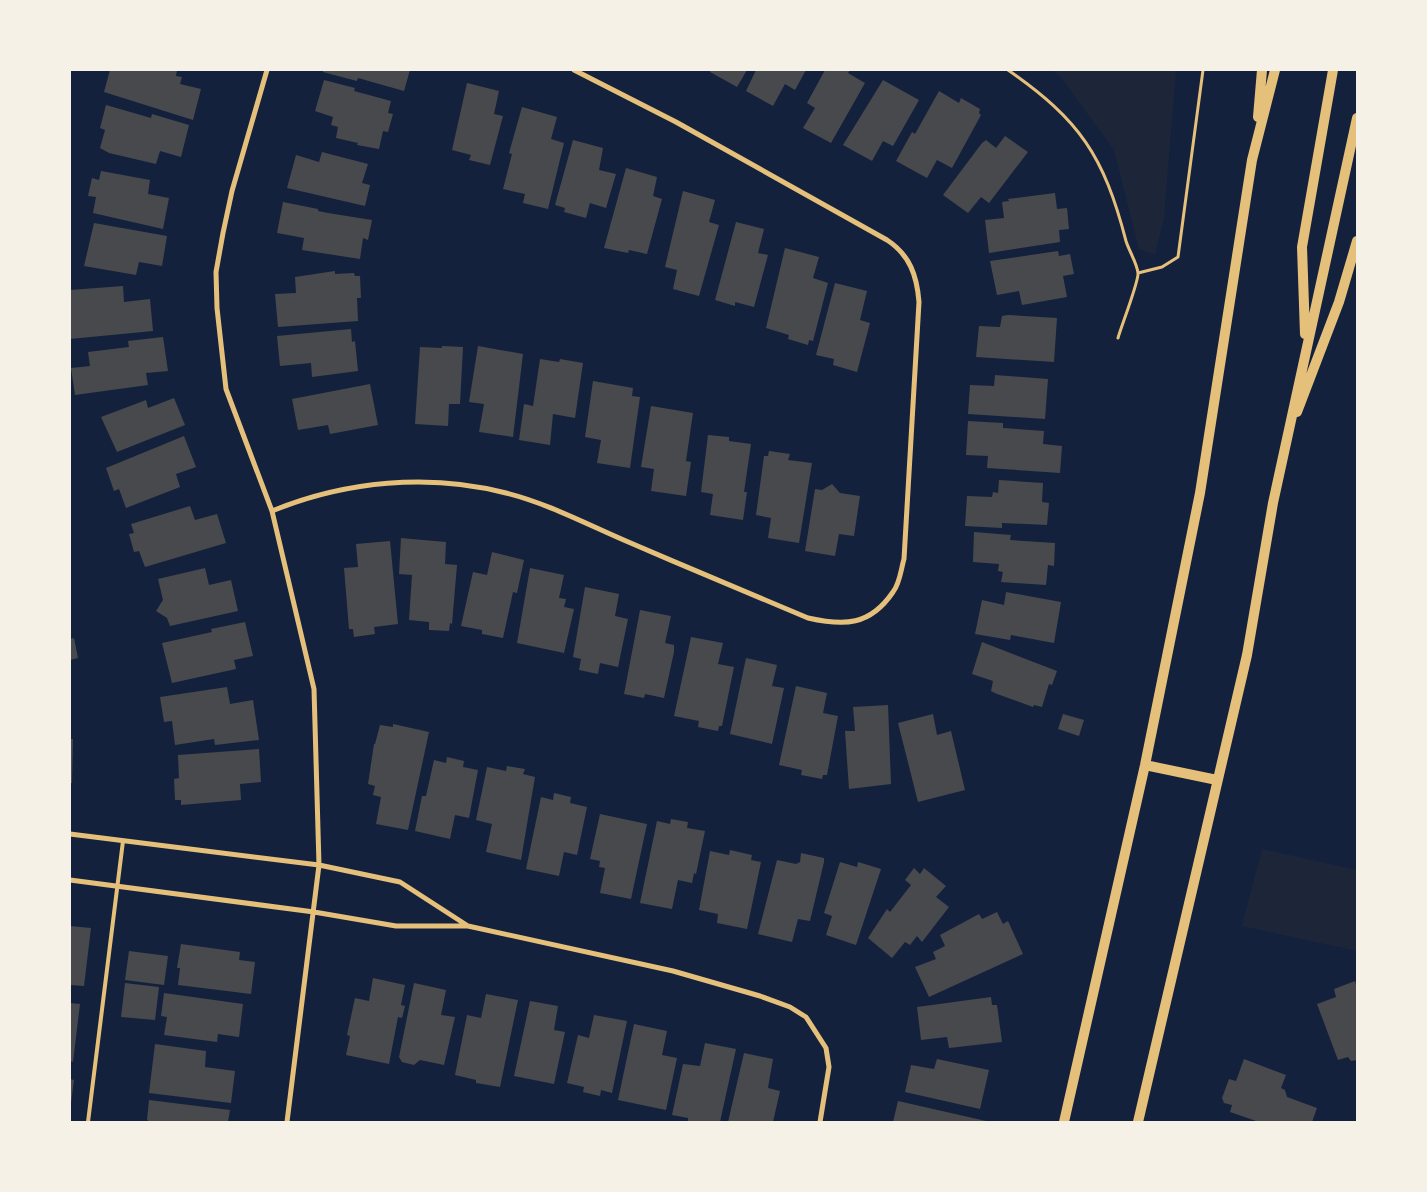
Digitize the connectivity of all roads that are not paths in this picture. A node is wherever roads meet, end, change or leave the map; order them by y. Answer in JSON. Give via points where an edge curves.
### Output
{"nodes":[{"id":1,"x":267,"y":70,"type":"edge"},
{"id":2,"x":574,"y":70,"type":"edge"},
{"id":3,"x":1262,"y":70,"type":"edge"},
{"id":4,"x":1275,"y":70,"type":"edge"},
{"id":5,"x":1332,"y":70,"type":"edge"},
{"id":6,"x":1357,"y":118,"type":"edge"},
{"id":7,"x":1252,"y":160,"type":"junction"},
{"id":8,"x":1357,"y":241,"type":"edge"},
{"id":9,"x":1305,"y":350,"type":"junction"},
{"id":10,"x":1286,"y":443,"type":"junction"},
{"id":11,"x":272,"y":511,"type":"junction"},
{"id":12,"x":1145,"y":765,"type":"junction"},
{"id":13,"x":1218,"y":780,"type":"junction"},
{"id":14,"x":70,"y":834,"type":"edge"},
{"id":15,"x":123,"y":841,"type":"junction"},
{"id":16,"x":319,"y":865,"type":"junction"},
{"id":17,"x":70,"y":880,"type":"edge"},
{"id":18,"x":117,"y":886,"type":"junction"},
{"id":19,"x":314,"y":912,"type":"junction"},
{"id":20,"x":468,"y":926,"type":"junction"},
{"id":21,"x":88,"y":1122,"type":"edge"},
{"id":22,"x":287,"y":1122,"type":"edge"},
{"id":23,"x":820,"y":1122,"type":"edge"},
{"id":24,"x":1064,"y":1122,"type":"edge"},
{"id":25,"x":1138,"y":1122,"type":"edge"}],
"edges":[{"from":1,"to":11,"type":"street","via":[[232,191],[216,272],[220,352],[226,389]]},
{"from":2,"to":11,"type":"street","via":[[676,122],[887,240],[899,248],[915,272],[919,302],[904,559],[894,591],[876,611],[855,622],[835,624],[808,618],[534,502],[507,493],[442,482],[366,486],[299,500]]},
{"from":3,"to":7,"type":"main road"},
{"from":4,"to":7,"type":"main road"},
{"from":5,"to":9,"type":"main road","via":[[1302,247]]},
{"from":6,"to":9,"type":"main road"},
{"from":7,"to":12,"type":"main road","via":[[1200,492]]},
{"from":8,"to":10,"type":"main road","via":[[1339,302]]},
{"from":9,"to":10,"type":"main road"},
{"from":10,"to":13,"type":"main road","via":[[1247,655]]},
{"from":11,"to":16,"type":"street","via":[[314,689]]},
{"from":12,"to":13,"type":"main road"},
{"from":12,"to":24,"type":"main road"},
{"from":13,"to":25,"type":"main road"},
{"from":14,"to":15,"type":"street"},
{"from":15,"to":16,"type":"street"},
{"from":15,"to":18,"type":"lane"},
{"from":16,"to":19,"type":"street"},
{"from":16,"to":20,"type":"street","via":[[400,882]]},
{"from":17,"to":18,"type":"street"},
{"from":18,"to":19,"type":"street"},
{"from":18,"to":21,"type":"lane"},
{"from":19,"to":20,"type":"street","via":[[396,926]]},
{"from":19,"to":22,"type":"street"},
{"from":20,"to":23,"type":"street","via":[[673,971],[790,1007],[806,1017],[826,1048],[829,1067]]}]}
